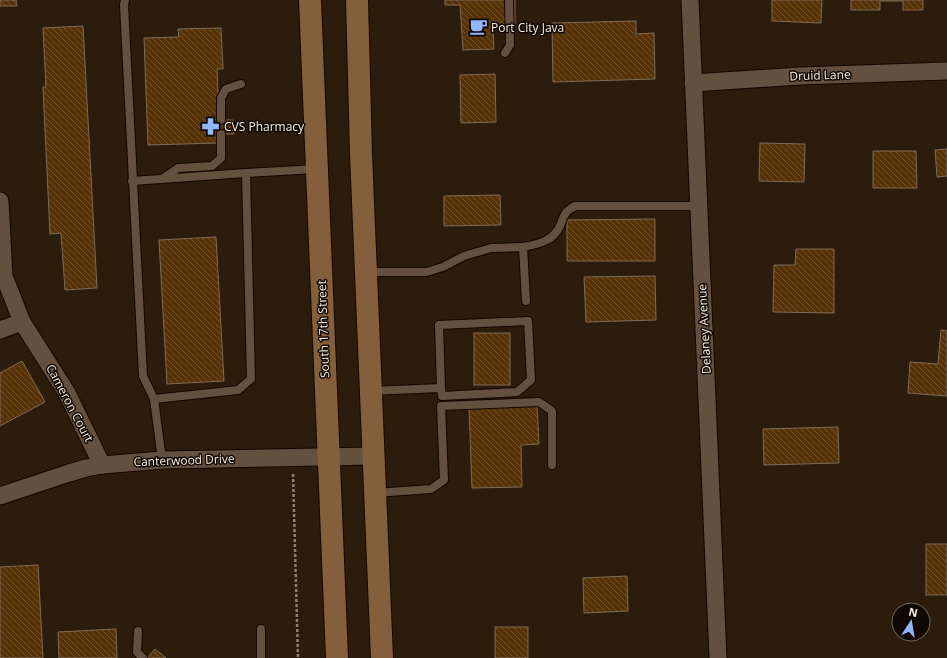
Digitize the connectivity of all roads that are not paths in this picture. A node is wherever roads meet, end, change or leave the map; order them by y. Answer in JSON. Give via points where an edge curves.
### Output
{"nodes":[{"id":1,"x":125,"y":0,"type":"edge"},
{"id":2,"x":310,"y":0,"type":"edge"},
{"id":3,"x":357,"y":0,"type":"edge"},
{"id":4,"x":509,"y":0,"type":"edge"},
{"id":5,"x":690,"y":0,"type":"edge"},
{"id":6,"x":505,"y":53,"type":"dead end"},
{"id":7,"x":947,"y":71,"type":"edge"},
{"id":8,"x":693,"y":83,"type":"junction"},
{"id":9,"x":241,"y":84,"type":"dead end"},
{"id":10,"x":221,"y":120,"type":"dead end"},
{"id":11,"x":221,"y":134,"type":"dead end"},
{"id":12,"x":317,"y":169,"type":"junction"},
{"id":13,"x":246,"y":173,"type":"junction"},
{"id":14,"x":162,"y":179,"type":"junction"},
{"id":15,"x":132,"y":181,"type":"junction"},
{"id":16,"x":0,"y":201,"type":"edge"},
{"id":17,"x":698,"y":206,"type":"junction"},
{"id":18,"x":524,"y":247,"type":"junction"},
{"id":19,"x":366,"y":272,"type":"junction"},
{"id":20,"x":526,"y":301,"type":"dead end"},
{"id":21,"x":22,"y":322,"type":"junction"},
{"id":22,"x":0,"y":330,"type":"edge"},
{"id":23,"x":441,"y":388,"type":"junction"},
{"id":24,"x":371,"y":391,"type":"junction"},
{"id":25,"x":154,"y":399,"type":"junction"},
{"id":26,"x":373,"y":456,"type":"junction"},
{"id":27,"x":328,"y":457,"type":"junction"},
{"id":28,"x":162,"y":460,"type":"junction"},
{"id":29,"x":102,"y":465,"type":"junction"},
{"id":30,"x":552,"y":465,"type":"dead end"},
{"id":31,"x":374,"y":493,"type":"junction"},
{"id":32,"x":0,"y":496,"type":"edge"},
{"id":33,"x":261,"y":630,"type":"dead end"},
{"id":34,"x":138,"y":631,"type":"dead end"},
{"id":35,"x":143,"y":658,"type":"edge"},
{"id":36,"x":261,"y":658,"type":"edge"},
{"id":37,"x":337,"y":658,"type":"edge"},
{"id":38,"x":382,"y":658,"type":"edge"},
{"id":39,"x":718,"y":658,"type":"edge"}],
"edges":[{"from":1,"to":15,"type":"lane"},
{"from":2,"to":12,"type":"main road","name":"South 17th Street"},
{"from":3,"to":19,"type":"main road"},
{"from":4,"to":6,"type":"lane","via":[[510,45]]},
{"from":5,"to":8,"type":"street","name":"Delaney Avenue"},
{"from":7,"to":8,"type":"street","name":"Druid Lane"},
{"from":8,"to":17,"type":"street","name":"Delaney Avenue"},
{"from":9,"to":10,"type":"lane","via":[[226,89],[221,98]]},
{"from":11,"to":14,"type":"lane","via":[[221,158],[212,166],[178,168]]},
{"from":12,"to":13,"type":"lane"},
{"from":12,"to":27,"type":"main road","name":"South 17th Street"},
{"from":13,"to":14,"type":"lane"},
{"from":13,"to":25,"type":"lane","via":[[251,379],[238,390]]},
{"from":14,"to":15,"type":"lane"},
{"from":15,"to":25,"type":"lane","via":[[143,376]]},
{"from":16,"to":21,"type":"street","name":"Cameron Court","via":[[4,276]]},
{"from":17,"to":18,"type":"lane","via":[[575,206],[566,211],[560,228],[552,237],[541,244]]},
{"from":17,"to":39,"type":"street","name":"Delaney Avenue"},
{"from":18,"to":19,"type":"lane","via":[[491,248],[426,272]]},
{"from":18,"to":20,"type":"lane"},
{"from":19,"to":24,"type":"main road"},
{"from":21,"to":22,"type":"street"},
{"from":21,"to":29,"type":"street","name":"Cameron Court","via":[[68,394]]},
{"from":23,"to":23,"type":"lane","via":[[439,325],[528,321],[531,380],[517,392],[442,396]]},
{"from":23,"to":24,"type":"lane"},
{"from":24,"to":26,"type":"main road"},
{"from":25,"to":28,"type":"lane"},
{"from":26,"to":27,"type":"street","name":"Canterwood Drive"},
{"from":26,"to":31,"type":"main road"},
{"from":27,"to":28,"type":"street","name":"Canterwood Drive"},
{"from":27,"to":37,"type":"main road","name":"South 17th Street"},
{"from":28,"to":29,"type":"street","name":"Canterwood Drive"},
{"from":29,"to":32,"type":"street","name":"Canterwood Drive"},
{"from":30,"to":31,"type":"lane","via":[[552,412],[539,402],[441,406],[444,480],[431,489]]},
{"from":31,"to":38,"type":"main road"},
{"from":33,"to":36,"type":"lane"},
{"from":34,"to":35,"type":"lane","via":[[137,652]]}]}
